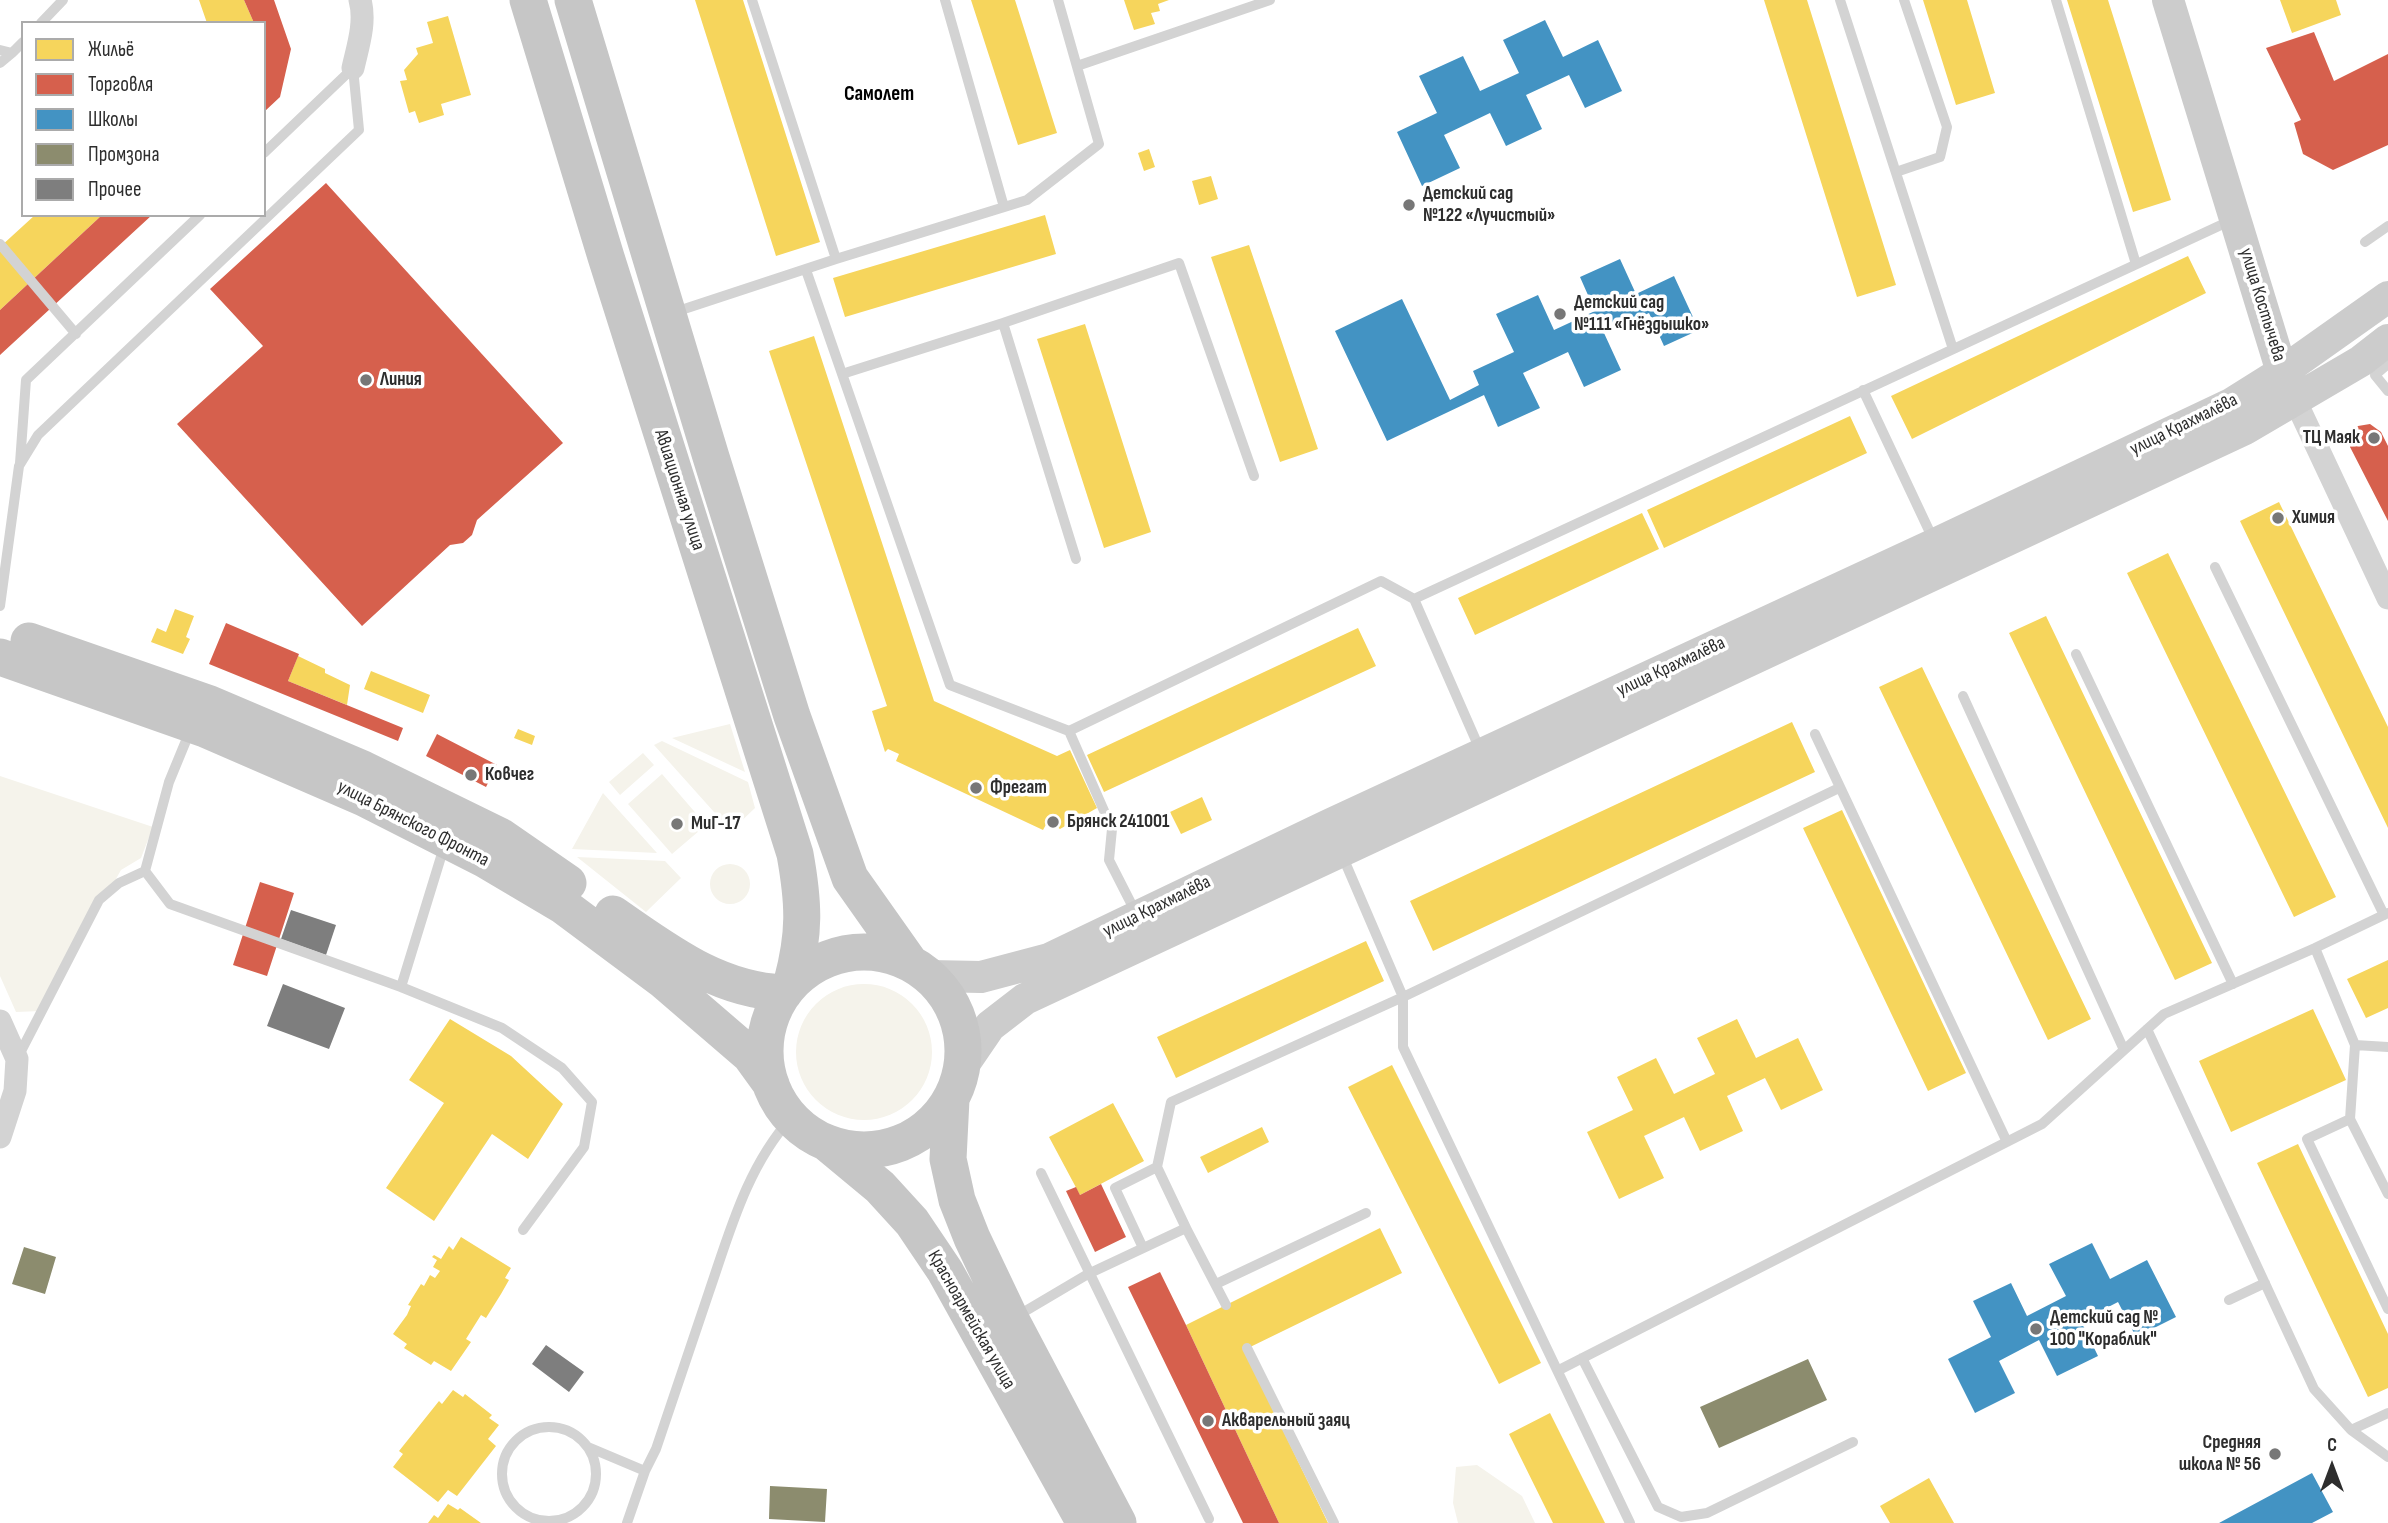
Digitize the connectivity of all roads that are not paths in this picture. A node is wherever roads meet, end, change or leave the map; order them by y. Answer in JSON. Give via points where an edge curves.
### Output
{"nodes":[{"id":1,"x":63,"y":0,"type":"edge"},
{"id":2,"x":360,"y":0,"type":"edge"},
{"id":3,"x":528,"y":0,"type":"edge"},
{"id":4,"x":573,"y":0,"type":"edge"},
{"id":5,"x":752,"y":0,"type":"edge"},
{"id":6,"x":945,"y":0,"type":"edge"},
{"id":7,"x":1058,"y":0,"type":"edge"},
{"id":8,"x":1270,"y":0,"type":"edge"},
{"id":9,"x":1840,"y":0,"type":"edge"},
{"id":10,"x":1904,"y":0,"type":"edge"},
{"id":11,"x":2056,"y":0,"type":"edge"},
{"id":12,"x":2168,"y":0,"type":"edge"},
{"id":13,"x":43,"y":21,"type":"edge"},
{"id":14,"x":21,"y":44,"type":"edge"},
{"id":15,"x":0,"y":50,"type":"edge"},
{"id":16,"x":12,"y":53,"type":"junction"},
{"id":17,"x":0,"y":63,"type":"edge"},
{"id":18,"x":1077,"y":66,"type":"junction"},
{"id":19,"x":353,"y":68,"type":"junction"},
{"id":20,"x":266,"y":151,"type":"edge"},
{"id":21,"x":1896,"y":172,"type":"junction"},
{"id":22,"x":1004,"y":207,"type":"junction"},
{"id":23,"x":198,"y":217,"type":"edge"},
{"id":24,"x":2236,"y":218,"type":"junction"},
{"id":25,"x":2388,"y":226,"type":"edge"},
{"id":26,"x":2365,"y":242,"type":"dead end"},
{"id":27,"x":0,"y":244,"type":"edge"},
{"id":28,"x":836,"y":259,"type":"junction"},
{"id":29,"x":2136,"y":264,"type":"junction"},
{"id":30,"x":806,"y":270,"type":"junction"},
{"id":31,"x":2388,"y":297,"type":"edge"},
{"id":32,"x":669,"y":314,"type":"junction"},
{"id":33,"x":1003,"y":323,"type":"junction"},
{"id":34,"x":76,"y":334,"type":"junction"},
{"id":35,"x":2388,"y":341,"type":"edge"},
{"id":36,"x":1953,"y":349,"type":"junction"},
{"id":37,"x":2388,"y":364,"type":"edge"},
{"id":38,"x":842,"y":374,"type":"junction"},
{"id":39,"x":2289,"y":386,"type":"junction"},
{"id":40,"x":1863,"y":390,"type":"junction"},
{"id":41,"x":2388,"y":391,"type":"edge"},
{"id":42,"x":19,"y":466,"type":"junction"},
{"id":43,"x":1254,"y":476,"type":"dead end"},
{"id":44,"x":1935,"y":544,"type":"junction"},
{"id":45,"x":1076,"y":559,"type":"dead end"},
{"id":46,"x":2215,"y":567,"type":"dead end"},
{"id":47,"x":2388,"y":598,"type":"edge"},
{"id":48,"x":1414,"y":599,"type":"junction"},
{"id":49,"x":0,"y":606,"type":"edge"},
{"id":50,"x":0,"y":631,"type":"edge"},
{"id":51,"x":2076,"y":654,"type":"dead end"},
{"id":52,"x":0,"y":657,"type":"edge"},
{"id":53,"x":1963,"y":696,"type":"dead end"},
{"id":54,"x":193,"y":725,"type":"junction"},
{"id":55,"x":1069,"y":731,"type":"junction"},
{"id":56,"x":1815,"y":734,"type":"dead end"},
{"id":57,"x":1482,"y":754,"type":"junction"},
{"id":58,"x":1839,"y":788,"type":"junction"},
{"id":59,"x":452,"y":828,"type":"junction"},
{"id":60,"x":1334,"y":838,"type":"junction"},
{"id":61,"x":145,"y":871,"type":"junction"},
{"id":62,"x":2386,"y":914,"type":"edge"},
{"id":63,"x":1138,"y":916,"type":"junction"},
{"id":64,"x":2315,"y":948,"type":"junction"},
{"id":65,"x":920,"y":970,"type":"junction"},
{"id":66,"x":2233,"y":984,"type":"junction"},
{"id":67,"x":401,"y":987,"type":"junction"},
{"id":68,"x":788,"y":988,"type":"junction"},
{"id":69,"x":1403,"y":997,"type":"junction"},
{"id":70,"x":0,"y":1021,"type":"edge"},
{"id":71,"x":2147,"y":1029,"type":"junction"},
{"id":72,"x":2356,"y":1045,"type":"junction"},
{"id":73,"x":2388,"y":1047,"type":"edge"},
{"id":74,"x":2124,"y":1050,"type":"junction"},
{"id":75,"x":17,"y":1059,"type":"junction"},
{"id":76,"x":957,"y":1083,"type":"junction"},
{"id":77,"x":771,"y":1084,"type":"junction"},
{"id":78,"x":791,"y":1118,"type":"junction"},
{"id":79,"x":2350,"y":1119,"type":"junction"},
{"id":80,"x":0,"y":1137,"type":"edge"},
{"id":81,"x":826,"y":1142,"type":"junction"},
{"id":82,"x":2007,"y":1142,"type":"junction"},
{"id":83,"x":1157,"y":1167,"type":"junction"},
{"id":84,"x":1041,"y":1173,"type":"dead end"},
{"id":85,"x":2388,"y":1194,"type":"edge"},
{"id":86,"x":1366,"y":1213,"type":"dead end"},
{"id":87,"x":1186,"y":1228,"type":"junction"},
{"id":88,"x":523,"y":1230,"type":"dead end"},
{"id":89,"x":1143,"y":1248,"type":"junction"},
{"id":90,"x":1088,"y":1274,"type":"junction"},
{"id":91,"x":2265,"y":1283,"type":"junction"},
{"id":92,"x":1216,"y":1284,"type":"junction"},
{"id":93,"x":2229,"y":1300,"type":"dead end"},
{"id":94,"x":1226,"y":1305,"type":"dead end"},
{"id":95,"x":2388,"y":1309,"type":"edge"},
{"id":96,"x":1011,"y":1320,"type":"junction"},
{"id":97,"x":1247,"y":1348,"type":"dead end"},
{"id":98,"x":1582,"y":1359,"type":"junction"},
{"id":99,"x":1559,"y":1370,"type":"junction"},
{"id":100,"x":2388,"y":1413,"type":"edge"},
{"id":101,"x":2351,"y":1430,"type":"junction"},
{"id":102,"x":1853,"y":1442,"type":"dead end"},
{"id":103,"x":588,"y":1447,"type":"junction"},
{"id":104,"x":2388,"y":1457,"type":"edge"},
{"id":105,"x":645,"y":1471,"type":"junction"},
{"id":106,"x":1209,"y":1519,"type":"edge"},
{"id":107,"x":627,"y":1523,"type":"edge"},
{"id":108,"x":1085,"y":1523,"type":"edge"},
{"id":109,"x":1118,"y":1523,"type":"edge"},
{"id":110,"x":1334,"y":1523,"type":"edge"},
{"id":111,"x":1630,"y":1523,"type":"edge"}],
"edges":[{"from":1,"to":13,"type":"lane"},
{"from":2,"to":19,"type":"street","via":[[360,37]]},
{"from":3,"to":68,"type":"main road","name":"Авиационная улица","via":[[795,854],[803,896],[802,946]]},
{"from":4,"to":32,"type":"main road","name":"Авиационная улица"},
{"from":5,"to":28,"type":"lane"},
{"from":6,"to":22,"type":"lane"},
{"from":7,"to":18,"type":"lane"},
{"from":8,"to":18,"type":"lane"},
{"from":9,"to":21,"type":"lane"},
{"from":10,"to":21,"type":"lane","via":[[1947,127],[1940,157]]},
{"from":11,"to":29,"type":"lane"},
{"from":12,"to":24,"type":"main road","name":"улица Костычева"},
{"from":14,"to":16,"type":"lane"},
{"from":15,"to":16,"type":"lane"},
{"from":16,"to":17,"type":"lane"},
{"from":18,"to":22,"type":"lane","via":[[1099,144],[1027,200]]},
{"from":19,"to":20,"type":"lane"},
{"from":19,"to":42,"type":"lane","via":[[359,130],[38,435]]},
{"from":21,"to":36,"type":"lane"},
{"from":22,"to":28,"type":"lane"},
{"from":23,"to":34,"type":"lane"},
{"from":24,"to":29,"type":"lane"},
{"from":24,"to":39,"type":"main road","name":"улица Костычева"},
{"from":25,"to":26,"type":"lane"},
{"from":27,"to":34,"type":"lane"},
{"from":28,"to":30,"type":"lane"},
{"from":29,"to":36,"type":"lane"},
{"from":30,"to":32,"type":"lane"},
{"from":30,"to":38,"type":"lane"},
{"from":31,"to":39,"type":"main road","name":"улица Крахмалёва"},
{"from":32,"to":65,"type":"main road","name":"Авиационная улица","via":[[792,716],[850,878]]},
{"from":33,"to":38,"type":"lane"},
{"from":33,"to":43,"type":"lane","via":[[1180,262]]},
{"from":33,"to":45,"type":"lane"},
{"from":34,"to":42,"type":"lane","via":[[26,380]]},
{"from":35,"to":39,"type":"main road","name":"улица Крахмалёва","via":[[2361,361]]},
{"from":36,"to":40,"type":"lane"},
{"from":37,"to":41,"type":"lane","via":[[2375,375]]},
{"from":38,"to":55,"type":"lane","via":[[950,685]]},
{"from":39,"to":44,"type":"main road","name":"улица Крахмалёва","via":[[2231,404]]},
{"from":39,"to":47,"type":"street","name":"улица Костычева"},
{"from":39,"to":60,"type":"main road","name":"улица Крахмалёва","via":[[2245,429]]},
{"from":40,"to":44,"type":"lane"},
{"from":40,"to":48,"type":"lane"},
{"from":42,"to":49,"type":"lane"},
{"from":44,"to":57,"type":"main road","name":"улица Крахмалёва"},
{"from":46,"to":62,"type":"lane"},
{"from":48,"to":55,"type":"lane","via":[[1381,581]]},
{"from":48,"to":57,"type":"lane"},
{"from":50,"to":59,"type":"main road","name":"улица Брянского Фронта","via":[[210,704],[363,769]]},
{"from":51,"to":66,"type":"lane"},
{"from":52,"to":54,"type":"main road","name":"улица Брянского Фронта"},
{"from":53,"to":74,"type":"lane"},
{"from":54,"to":59,"type":"main road","name":"улица Брянского Фронта","via":[[364,798]]},
{"from":54,"to":61,"type":"lane","via":[[169,782]]},
{"from":55,"to":63,"type":"lane","via":[[1112,829],[1110,860]]},
{"from":56,"to":58,"type":"lane"},
{"from":57,"to":60,"type":"main road","name":"улица Крахмалёва"},
{"from":58,"to":69,"type":"lane"},
{"from":58,"to":82,"type":"lane"},
{"from":59,"to":67,"type":"lane"},
{"from":59,"to":68,"type":"main road","name":"улица Брянского Фронта","via":[[500,836],[676,957],[730,984],[761,992]]},
{"from":59,"to":77,"type":"main road","name":"улица Брянского Фронта","via":[[486,860],[562,905],[664,981],[750,1055]]},
{"from":60,"to":63,"type":"main road","name":"улица Крахмалёва"},
{"from":60,"to":69,"type":"lane"},
{"from":60,"to":76,"type":"main road","name":"улица Крахмалёва","via":[[1025,999],[990,1026]]},
{"from":61,"to":67,"type":"lane","via":[[170,904]]},
{"from":61,"to":75,"type":"lane","via":[[119,883],[99,900]]},
{"from":62,"to":64,"type":"lane"},
{"from":63,"to":65,"type":"main road","name":"улица Крахмалёва","via":[[1049,959],[981,978]]},
{"from":64,"to":66,"type":"lane"},
{"from":64,"to":72,"type":"lane"},
{"from":65,"to":68,"type":"main road","via":[[879,953],[848,953],[818,963]]},
{"from":65,"to":76,"type":"main road","via":[[951,1003],[962,1034]]},
{"from":66,"to":71,"type":"lane","via":[[2164,1014]]},
{"from":67,"to":88,"type":"lane","via":[[502,1028],[562,1068],[592,1102],[583,1147]]},
{"from":68,"to":77,"type":"main road","via":[[772,1014],[766,1037],[765,1061]]},
{"from":69,"to":83,"type":"lane","via":[[1171,1102]]},
{"from":69,"to":99,"type":"lane","via":[[1403,1047]]},
{"from":70,"to":75,"type":"street"},
{"from":71,"to":74,"type":"lane"},
{"from":71,"to":91,"type":"lane"},
{"from":72,"to":73,"type":"lane"},
{"from":72,"to":79,"type":"lane"},
{"from":74,"to":82,"type":"lane","via":[[2042,1125]]},
{"from":75,"to":80,"type":"street","via":[[15,1091]]},
{"from":76,"to":81,"type":"main road","via":[[934,1122],[910,1139],[883,1149],[854,1150]]},
{"from":76,"to":96,"type":"main road","name":"Красноармейская улица","via":[[948,1159],[957,1200]]},
{"from":77,"to":78,"type":"main road"},
{"from":78,"to":81,"type":"main road"},
{"from":78,"to":105,"type":"lane","via":[[767,1148],[738,1206]]},
{"from":79,"to":85,"type":"lane"},
{"from":79,"to":95,"type":"lane","via":[[2307,1139]]},
{"from":81,"to":108,"type":"main road","name":"Красноармейская улица","via":[[880,1187],[939,1261]]},
{"from":82,"to":98,"type":"lane"},
{"from":83,"to":87,"type":"lane"},
{"from":83,"to":89,"type":"lane","via":[[1115,1188]]},
{"from":84,"to":90,"type":"lane"},
{"from":86,"to":92,"type":"lane"},
{"from":87,"to":89,"type":"lane"},
{"from":87,"to":92,"type":"lane"},
{"from":89,"to":90,"type":"lane"},
{"from":90,"to":96,"type":"lane"},
{"from":90,"to":106,"type":"lane"},
{"from":91,"to":93,"type":"lane"},
{"from":91,"to":101,"type":"lane","via":[[2314,1389]]},
{"from":92,"to":94,"type":"lane"},
{"from":96,"to":109,"type":"main road","name":"Красноармейская улица"},
{"from":97,"to":110,"type":"lane"},
{"from":98,"to":99,"type":"lane"},
{"from":98,"to":102,"type":"lane","via":[[1658,1507],[1681,1517],[1707,1513]]},
{"from":99,"to":111,"type":"lane"},
{"from":100,"to":101,"type":"lane"},
{"from":101,"to":104,"type":"lane"},
{"from":103,"to":103,"type":"lane","via":[[597,1477],[584,1507],[571,1516],[549,1521],[526,1516],[514,1506],[506,1494],[502,1464],[518,1438],[546,1426],[562,1428]]},
{"from":103,"to":105,"type":"lane"},
{"from":105,"to":107,"type":"lane"}]}
